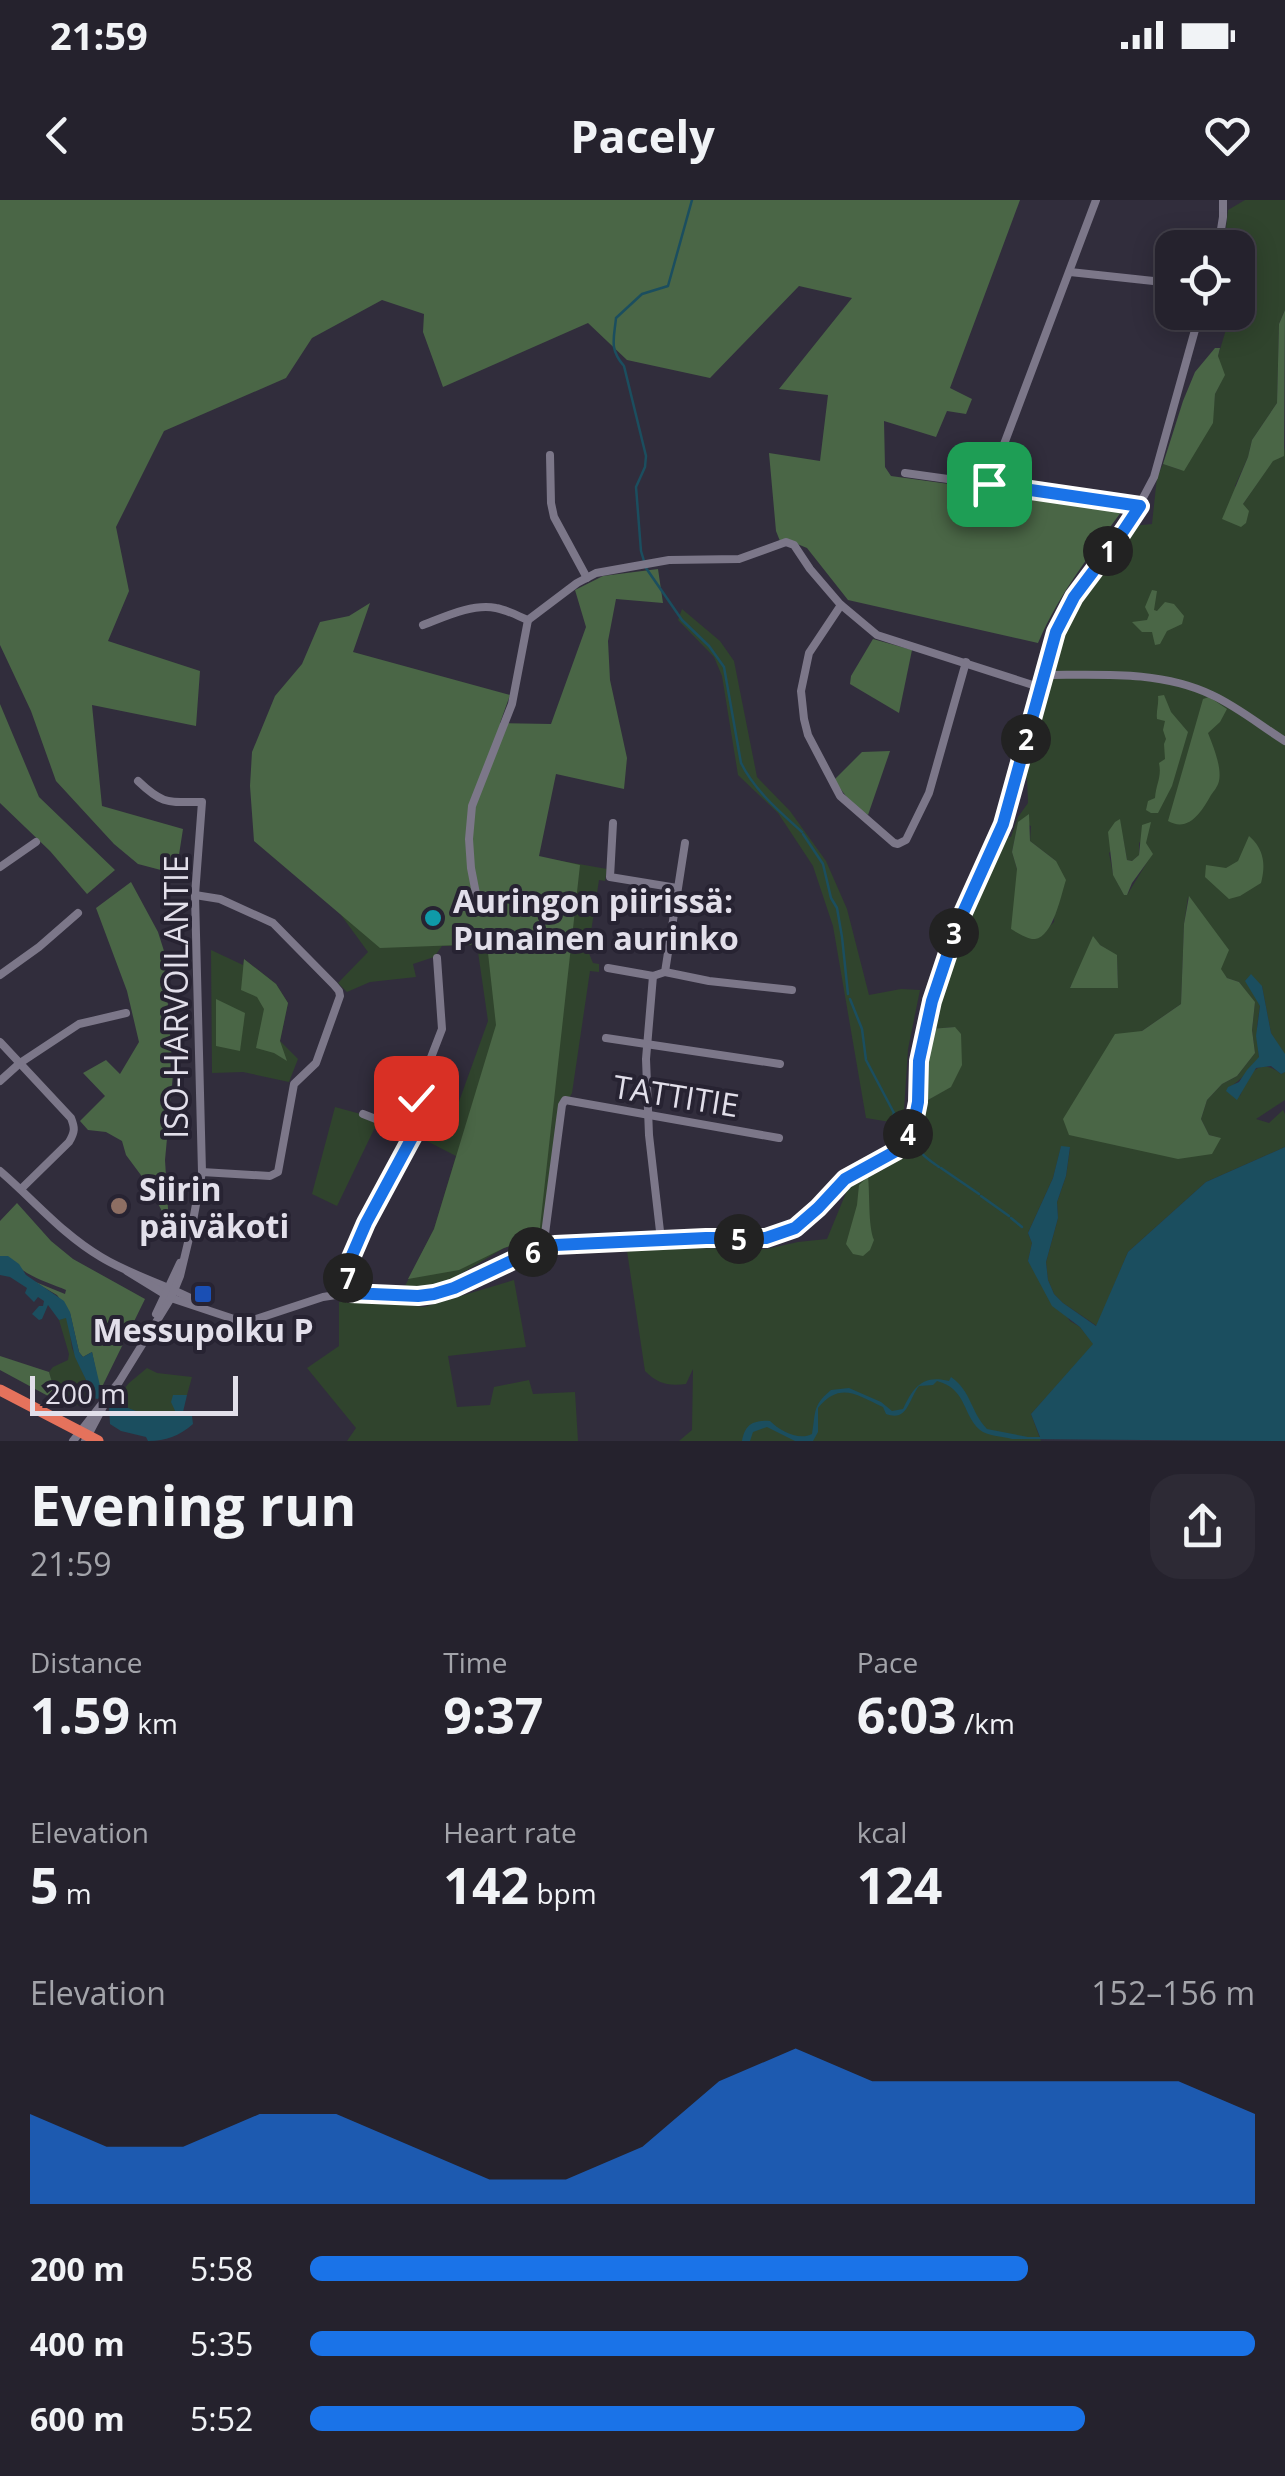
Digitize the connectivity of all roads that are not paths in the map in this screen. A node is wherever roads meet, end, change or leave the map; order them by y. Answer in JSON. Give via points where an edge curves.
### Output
{"nodes":[{"id":1,"x":1096,"y":200,"type":"edge"},
{"id":2,"x":1223,"y":200,"type":"edge"},
{"id":3,"x":1222,"y":230,"type":"edge"},
{"id":4,"x":1070,"y":272,"type":"junction"},
{"id":5,"x":1155,"y":281,"type":"edge"},
{"id":6,"x":1195,"y":330,"type":"edge"},
{"id":7,"x":550,"y":455,"type":"dead end"},
{"id":8,"x":904,"y":473,"type":"dead end"},
{"id":9,"x":989,"y":484,"type":"junction"},
{"id":10,"x":1140,"y":506,"type":"junction"},
{"id":11,"x":586,"y":578,"type":"junction"},
{"id":12,"x":841,"y":606,"type":"junction"},
{"id":13,"x":528,"y":620,"type":"junction"},
{"id":14,"x":423,"y":626,"type":"dead end"},
{"id":15,"x":966,"y":662,"type":"junction"},
{"id":16,"x":1042,"y":675,"type":"junction"},
{"id":17,"x":1040,"y":686,"type":"junction"},
{"id":18,"x":1285,"y":741,"type":"edge"},
{"id":19,"x":138,"y":781,"type":"dead end"},
{"id":20,"x":613,"y":823,"type":"dead end"},
{"id":21,"x":36,"y":842,"type":"dead end"},
{"id":22,"x":685,"y":843,"type":"dead end"},
{"id":23,"x":0,"y":867,"type":"edge"},
{"id":24,"x":677,"y":888,"type":"junction"},
{"id":25,"x":195,"y":895,"type":"junction"},
{"id":26,"x":478,"y":904,"type":"dead end"},
{"id":27,"x":78,"y":913,"type":"dead end"},
{"id":28,"x":438,"y":958,"type":"dead end"},
{"id":29,"x":608,"y":968,"type":"dead end"},
{"id":30,"x":665,"y":972,"type":"junction"},
{"id":31,"x":0,"y":975,"type":"edge"},
{"id":32,"x":653,"y":976,"type":"junction"},
{"id":33,"x":792,"y":990,"type":"dead end"},
{"id":34,"x":126,"y":1013,"type":"dead end"},
{"id":35,"x":606,"y":1038,"type":"dead end"},
{"id":36,"x":0,"y":1042,"type":"edge"},
{"id":37,"x":647,"y":1044,"type":"junction"},
{"id":38,"x":20,"y":1063,"type":"junction"},
{"id":39,"x":780,"y":1064,"type":"dead end"},
{"id":40,"x":0,"y":1081,"type":"edge"},
{"id":41,"x":363,"y":1114,"type":"dead end"},
{"id":42,"x":648,"y":1116,"type":"junction"},
{"id":43,"x":414,"y":1134,"type":"junction"},
{"id":44,"x":779,"y":1138,"type":"dead end"},
{"id":45,"x":0,"y":1171,"type":"edge"},
{"id":46,"x":202,"y":1172,"type":"junction"},
{"id":47,"x":21,"y":1189,"type":"junction"},
{"id":48,"x":661,"y":1240,"type":"junction"},
{"id":49,"x":543,"y":1248,"type":"junction"},
{"id":50,"x":169,"y":1292,"type":"junction"},
{"id":51,"x":350,"y":1293,"type":"junction"},
{"id":52,"x":0,"y":1393,"type":"edge"},
{"id":53,"x":83,"y":1438,"type":"edge"}],
"edges":[{"from":1,"to":4,"type":"street"},
{"from":2,"to":3,"type":"street"},
{"from":4,"to":5,"type":"street"},
{"from":4,"to":9,"type":"street"},
{"from":6,"to":10,"type":"street","via":[[1167,437]]},
{"from":7,"to":11,"type":"street","via":[[554,516]]},
{"from":8,"to":9,"type":"street"},
{"from":9,"to":10,"type":"street"},
{"from":10,"to":16,"type":"street","via":[[1062,617]]},
{"from":11,"to":12,"type":"street","via":[[656,562],[739,559],[782,542],[791,543]]},
{"from":11,"to":13,"type":"street"},
{"from":12,"to":15,"type":"street","via":[[877,634]]},
{"from":12,"to":15,"type":"street","via":[[809,652],[801,691],[804,719],[840,796],[894,843],[906,840],[930,794]]},
{"from":13,"to":14,"type":"street","via":[[484,607]]},
{"from":13,"to":26,"type":"street","via":[[512,704],[472,806],[469,839]]},
{"from":15,"to":17,"type":"street"},
{"from":16,"to":17,"type":"street"},
{"from":16,"to":18,"type":"street","via":[[1143,676],[1202,690]]},
{"from":17,"to":48,"type":"street","via":[[1003,824],[932,1001],[918,1102],[905,1141],[845,1179],[787,1232]]},
{"from":19,"to":25,"type":"street","name":"ISO-HARVOILANTIE","via":[[156,798],[202,802]]},
{"from":20,"to":24,"type":"street","via":[[610,877]]},
{"from":21,"to":23,"type":"street"},
{"from":22,"to":24,"type":"street"},
{"from":24,"to":30,"type":"street"},
{"from":25,"to":46,"type":"street","name":"ISO-HARVOILANTIE"},
{"from":25,"to":46,"type":"street","via":[[273,924],[340,991],[316,1064],[294,1084],[278,1172]]},
{"from":27,"to":31,"type":"street"},
{"from":28,"to":43,"type":"street","via":[[442,1029],[408,1117]]},
{"from":29,"to":32,"type":"street"},
{"from":30,"to":32,"type":"street"},
{"from":30,"to":33,"type":"street"},
{"from":32,"to":37,"type":"street"},
{"from":34,"to":38,"type":"street","via":[[79,1024]]},
{"from":35,"to":37,"type":"street"},
{"from":36,"to":38,"type":"street"},
{"from":37,"to":39,"type":"street"},
{"from":37,"to":42,"type":"street"},
{"from":38,"to":40,"type":"street"},
{"from":38,"to":47,"type":"street","via":[[71,1118],[75,1133]]},
{"from":41,"to":43,"type":"street"},
{"from":42,"to":44,"type":"street","name":"TATTITIE"},
{"from":42,"to":48,"type":"street"},
{"from":42,"to":49,"type":"street","name":"TATTITIE","via":[[566,1100],[562,1105]]},
{"from":43,"to":51,"type":"street","via":[[350,1260]]},
{"from":45,"to":47,"type":"street"},
{"from":46,"to":50,"type":"street","name":"ISO-HARVOILANTIE"},
{"from":47,"to":50,"type":"street","via":[[82,1246]]},
{"from":48,"to":49,"type":"street"},
{"from":49,"to":51,"type":"street","via":[[434,1294]]},
{"from":50,"to":51,"type":"street","via":[[232,1320],[250,1321]]},
{"from":50,"to":53,"type":"street","name":"ISO-HARVOILANTIE"},
{"from":52,"to":53,"type":"highway"}]}
